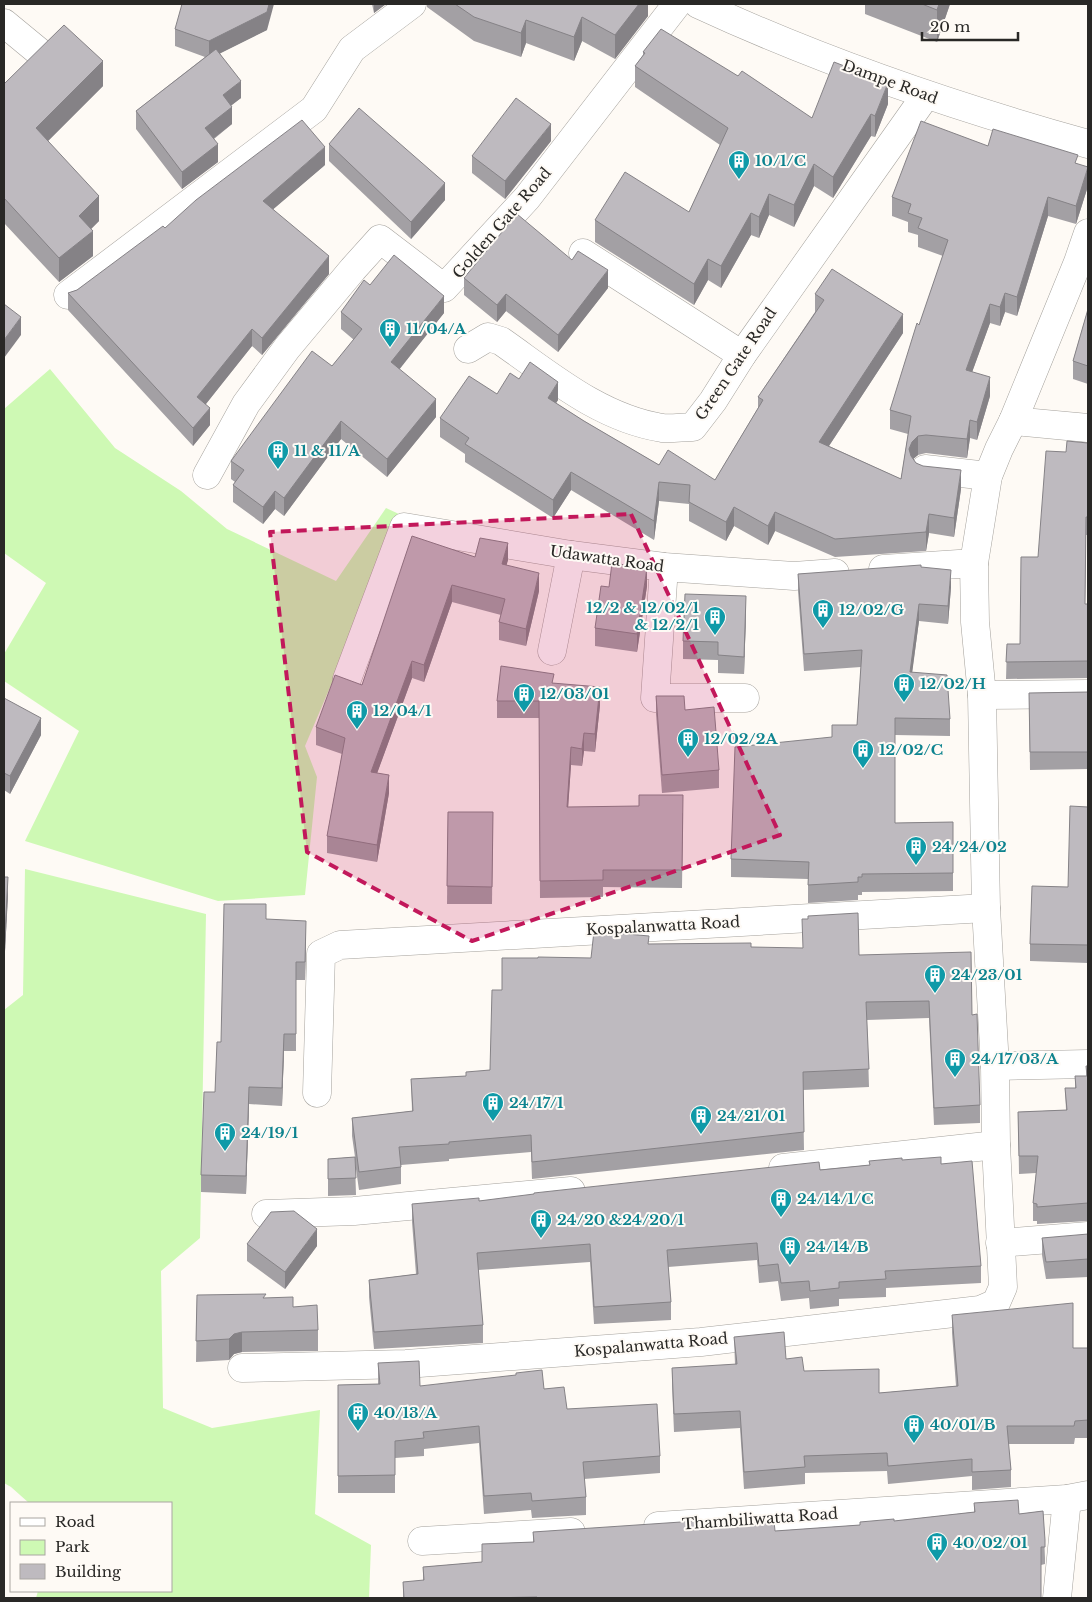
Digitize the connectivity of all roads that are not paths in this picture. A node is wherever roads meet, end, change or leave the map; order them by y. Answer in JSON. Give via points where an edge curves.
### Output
{"nodes":[{"id":1,"x":412,"y":4,"type":"edge"},
{"id":2,"x":677,"y":4,"type":"edge"},
{"id":3,"x":698,"y":4,"type":"edge"},
{"id":4,"x":4,"y":23,"type":"edge"},
{"id":5,"x":38,"y":51,"type":"edge"},
{"id":6,"x":926,"y":95,"type":"junction"},
{"id":7,"x":1088,"y":144,"type":"edge"},
{"id":8,"x":1088,"y":233,"type":"edge"},
{"id":9,"x":583,"y":253,"type":"edge"},
{"id":10,"x":68,"y":295,"type":"edge"},
{"id":11,"x":468,"y":349,"type":"dead end"},
{"id":12,"x":742,"y":355,"type":"junction"},
{"id":13,"x":1013,"y":421,"type":"junction"},
{"id":14,"x":1088,"y":428,"type":"edge"},
{"id":15,"x":925,"y":469,"type":"edge"},
{"id":16,"x":207,"y":475,"type":"dead end"},
{"id":17,"x":988,"y":476,"type":"junction"},
{"id":18,"x":571,"y":555,"type":"junction"},
{"id":19,"x":974,"y":563,"type":"junction"},
{"id":20,"x":664,"y":567,"type":"junction"},
{"id":21,"x":552,"y":651,"type":"dead end"},
{"id":22,"x":347,"y":679,"type":"edge"},
{"id":23,"x":1088,"y":694,"type":"edge"},
{"id":24,"x":982,"y":695,"type":"junction"},
{"id":25,"x":745,"y":698,"type":"dead end"},
{"id":26,"x":986,"y":908,"type":"junction"},
{"id":27,"x":1088,"y":1064,"type":"edge"},
{"id":28,"x":995,"y":1066,"type":"junction"},
{"id":29,"x":317,"y":1093,"type":"dead end"},
{"id":30,"x":996,"y":1145,"type":"junction"},
{"id":31,"x":759,"y":1170,"type":"edge"},
{"id":32,"x":592,"y":1188,"type":"edge"},
{"id":33,"x":266,"y":1214,"type":"dead end"},
{"id":34,"x":1088,"y":1236,"type":"edge"},
{"id":35,"x":1000,"y":1243,"type":"junction"},
{"id":36,"x":242,"y":1368,"type":"dead end"},
{"id":37,"x":1078,"y":1497,"type":"edge"},
{"id":38,"x":632,"y":1528,"type":"edge"},
{"id":39,"x":592,"y":1530,"type":"edge"},
{"id":40,"x":422,"y":1541,"type":"dead end"},
{"id":41,"x":1057,"y":1598,"type":"edge"}],
"edges":[{"from":1,"to":10,"type":"street","via":[[352,49],[314,109]]},
{"from":2,"to":16,"type":"street","name":"Golden Gate Road","via":[[527,198],[444,288],[380,239],[287,348],[246,404]]},
{"from":3,"to":6,"type":"street","name":"Dampe Road","via":[[821,57]]},
{"from":4,"to":5,"type":"street"},
{"from":6,"to":7,"type":"street","name":"Dampe Road"},
{"from":6,"to":12,"type":"street","name":"Green Gate Road"},
{"from":8,"to":13,"type":"street","name":"Kospalanwatta Road"},
{"from":9,"to":12,"type":"street"},
{"from":11,"to":12,"type":"street","name":"Green Gate Road","via":[[488,337],[502,340],[575,394],[624,419],[664,428],[693,426],[713,402]]},
{"from":13,"to":14,"type":"street"},
{"from":13,"to":17,"type":"street","name":"Kospalanwatta Road"},
{"from":15,"to":17,"type":"street"},
{"from":17,"to":19,"type":"street","name":"Kospalanwatta Road"},
{"from":18,"to":20,"type":"street","name":"Udawatta Road"},
{"from":18,"to":21,"type":"street"},
{"from":18,"to":22,"type":"street","name":"Udawatta Road","via":[[404,527]]},
{"from":19,"to":20,"type":"street","name":"Udawatta Road","via":[[794,576]]},
{"from":19,"to":24,"type":"street","name":"Kospalanwatta Road","via":[[975,622]]},
{"from":20,"to":25,"type":"street","via":[[655,698]]},
{"from":23,"to":24,"type":"street"},
{"from":24,"to":26,"type":"street","name":"Kospalanwatta Road"},
{"from":26,"to":28,"type":"street","name":"Kospalanwatta Road"},
{"from":26,"to":29,"type":"street","name":"Kospalanwatta Road","via":[[340,945],[321,954]]},
{"from":27,"to":28,"type":"street"},
{"from":28,"to":30,"type":"street","name":"Kospalanwatta Road"},
{"from":30,"to":31,"type":"street"},
{"from":30,"to":35,"type":"street","name":"Kospalanwatta Road"},
{"from":32,"to":33,"type":"street","via":[[354,1211]]},
{"from":34,"to":35,"type":"street"},
{"from":35,"to":36,"type":"street","name":"Kospalanwatta Road","via":[[1003,1287],[996,1303],[980,1310],[701,1342],[406,1364]]},
{"from":37,"to":38,"type":"street","name":"Thambiliwatta Road"},
{"from":37,"to":41,"type":"street","name":"Thambiliwatta Road"},
{"from":39,"to":40,"type":"street"}]}
